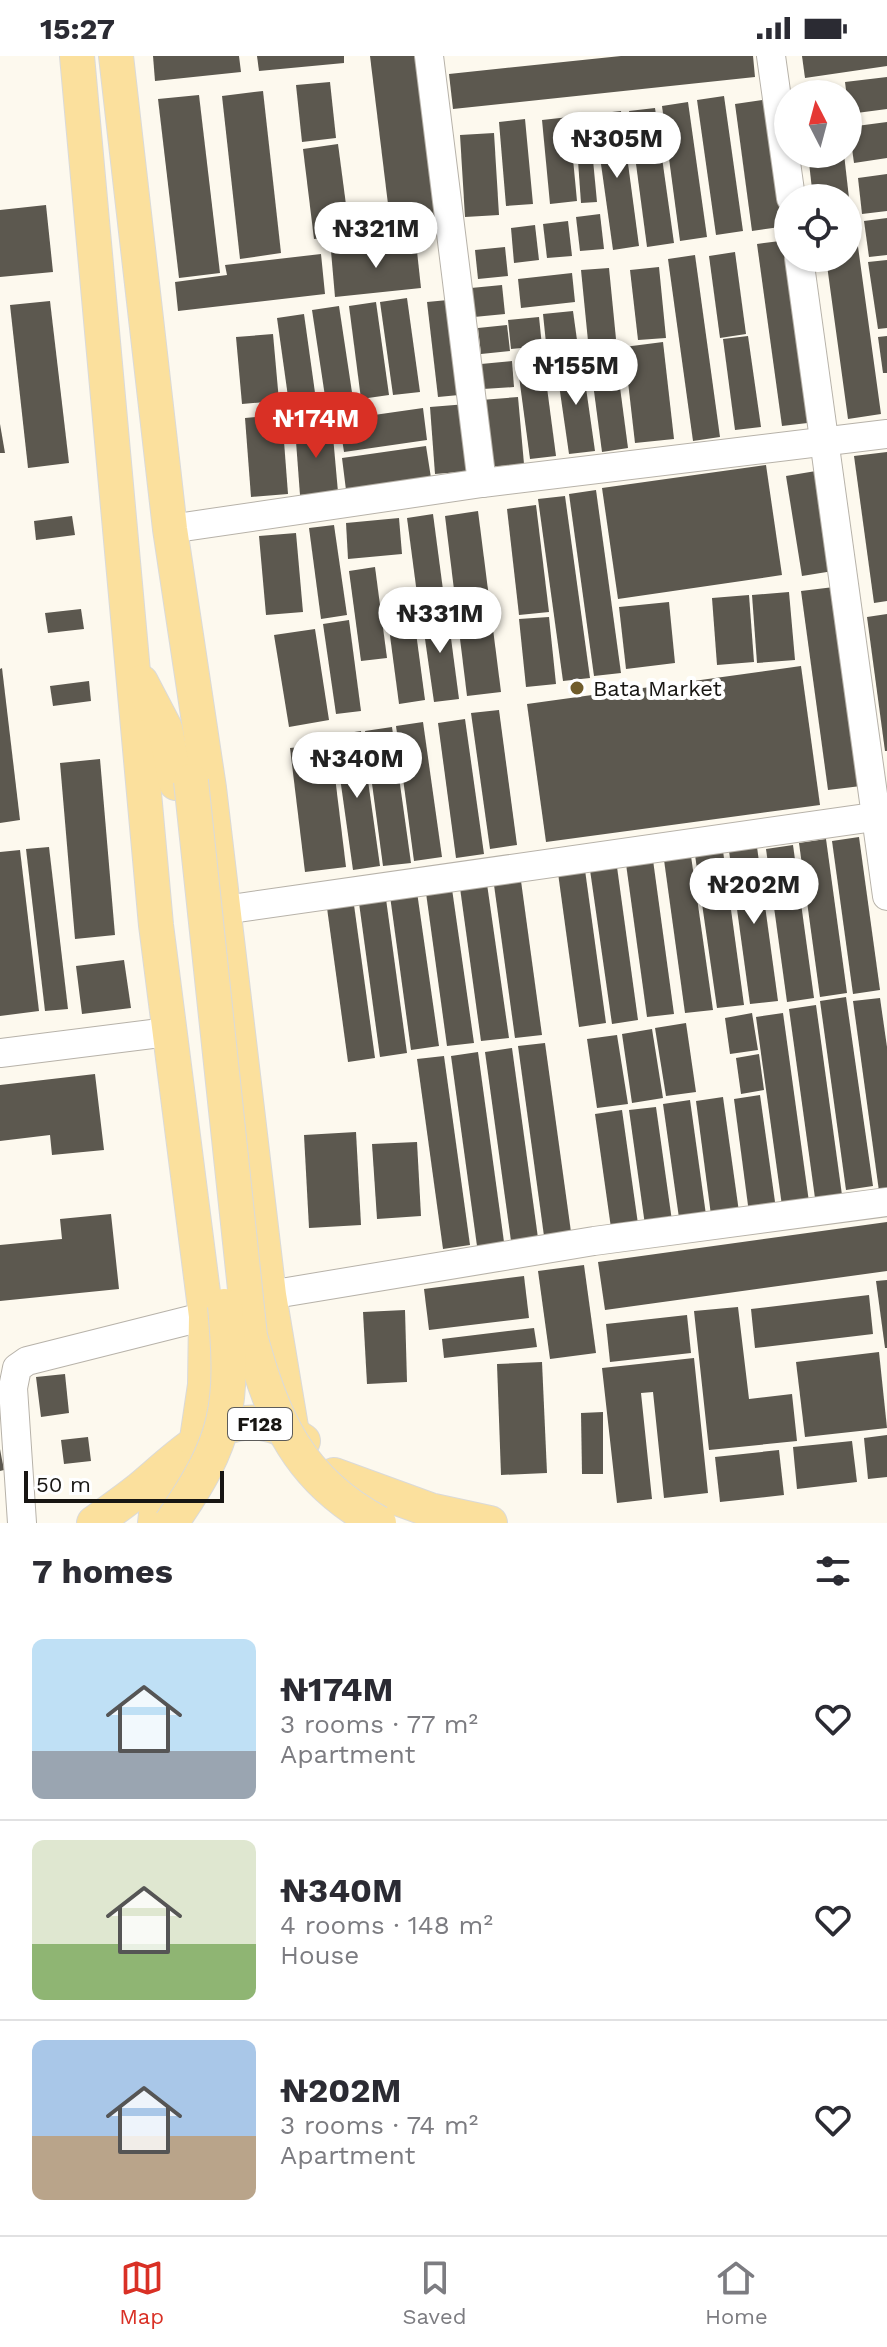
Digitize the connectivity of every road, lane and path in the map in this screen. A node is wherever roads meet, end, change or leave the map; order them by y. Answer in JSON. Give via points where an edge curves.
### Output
{"nodes":[{"id":1,"x":77,"y":56,"type":"edge"},
{"id":2,"x":116,"y":56,"type":"edge"},
{"id":3,"x":429,"y":56,"type":"edge"},
{"id":4,"x":771,"y":56,"type":"edge"},
{"id":5,"x":789,"y":184,"type":"edge"},
{"id":6,"x":801,"y":272,"type":"edge"},
{"id":7,"x":887,"y":434,"type":"edge"},
{"id":8,"x":825,"y":443,"type":"junction"},
{"id":9,"x":482,"y":483,"type":"junction"},
{"id":10,"x":170,"y":529,"type":"junction"},
{"id":11,"x":191,"y":660,"type":"junction"},
{"id":12,"x":134,"y":669,"type":"junction"},
{"id":13,"x":183,"y":782,"type":"junction"},
{"id":14,"x":882,"y":816,"type":"edge"},
{"id":15,"x":887,"y":896,"type":"edge"},
{"id":16,"x":224,"y":910,"type":"junction"},
{"id":17,"x":168,"y":1032,"type":"junction"},
{"id":18,"x":0,"y":1053,"type":"edge"},
{"id":19,"x":887,"y":1202,"type":"edge"},
{"id":20,"x":269,"y":1295,"type":"junction"},
{"id":21,"x":206,"y":1316,"type":"junction"},
{"id":22,"x":292,"y":1433,"type":"junction"},
{"id":23,"x":187,"y":1448,"type":"junction"},
{"id":24,"x":334,"y":1475,"type":"junction"},
{"id":25,"x":22,"y":1523,"type":"edge"},
{"id":26,"x":94,"y":1523,"type":"edge"},
{"id":27,"x":155,"y":1523,"type":"edge"},
{"id":28,"x":171,"y":1523,"type":"edge"},
{"id":29,"x":343,"y":1523,"type":"edge"},
{"id":30,"x":379,"y":1523,"type":"edge"},
{"id":31,"x":490,"y":1523,"type":"edge"}],
"edges":[{"from":1,"to":12,"type":"main road"},
{"from":2,"to":10,"type":"main road"},
{"from":3,"to":9,"type":"lane"},
{"from":4,"to":5,"type":"lane"},
{"from":6,"to":8,"type":"lane"},
{"from":7,"to":8,"type":"lane"},
{"from":8,"to":9,"type":"lane"},
{"from":8,"to":14,"type":"lane"},
{"from":9,"to":10,"type":"lane"},
{"from":10,"to":11,"type":"main road"},
{"from":11,"to":13,"type":"main road"},
{"from":11,"to":16,"type":"main road"},
{"from":12,"to":13,"type":"main road","via":[[165,728]]},
{"from":12,"to":17,"type":"main road"},
{"from":13,"to":28,"type":"main road","bridge":true,"via":[[230,1362],[229,1401],[218,1445]]},
{"from":13,"to":30,"type":"main road","bridge":true,"via":[[250,1336],[268,1401],[300,1456],[328,1488]]},
{"from":14,"to":15,"type":"lane"},
{"from":14,"to":16,"type":"lane"},
{"from":16,"to":20,"type":"main road"},
{"from":17,"to":18,"type":"lane"},
{"from":17,"to":21,"type":"main road"},
{"from":19,"to":20,"type":"lane","via":[[594,1241]]},
{"from":20,"to":21,"type":"lane"},
{"from":20,"to":22,"type":"main road"},
{"from":21,"to":23,"type":"main road","via":[[205,1385]]},
{"from":21,"to":25,"type":"lane","via":[[27,1361],[17,1368],[13,1388]]},
{"from":22,"to":23,"type":"main road","number":"F128","via":[[251,1423],[220,1429]]},
{"from":22,"to":24,"type":"main road","number":"F128","via":[[317,1451]]},
{"from":23,"to":26,"type":"main road","number":"F128"},
{"from":23,"to":27,"type":"main road","via":[[159,1488]]},
{"from":24,"to":29,"type":"main road","number":"F128"},
{"from":24,"to":31,"type":"main road","number":"F128","via":[[430,1510]]}]}
